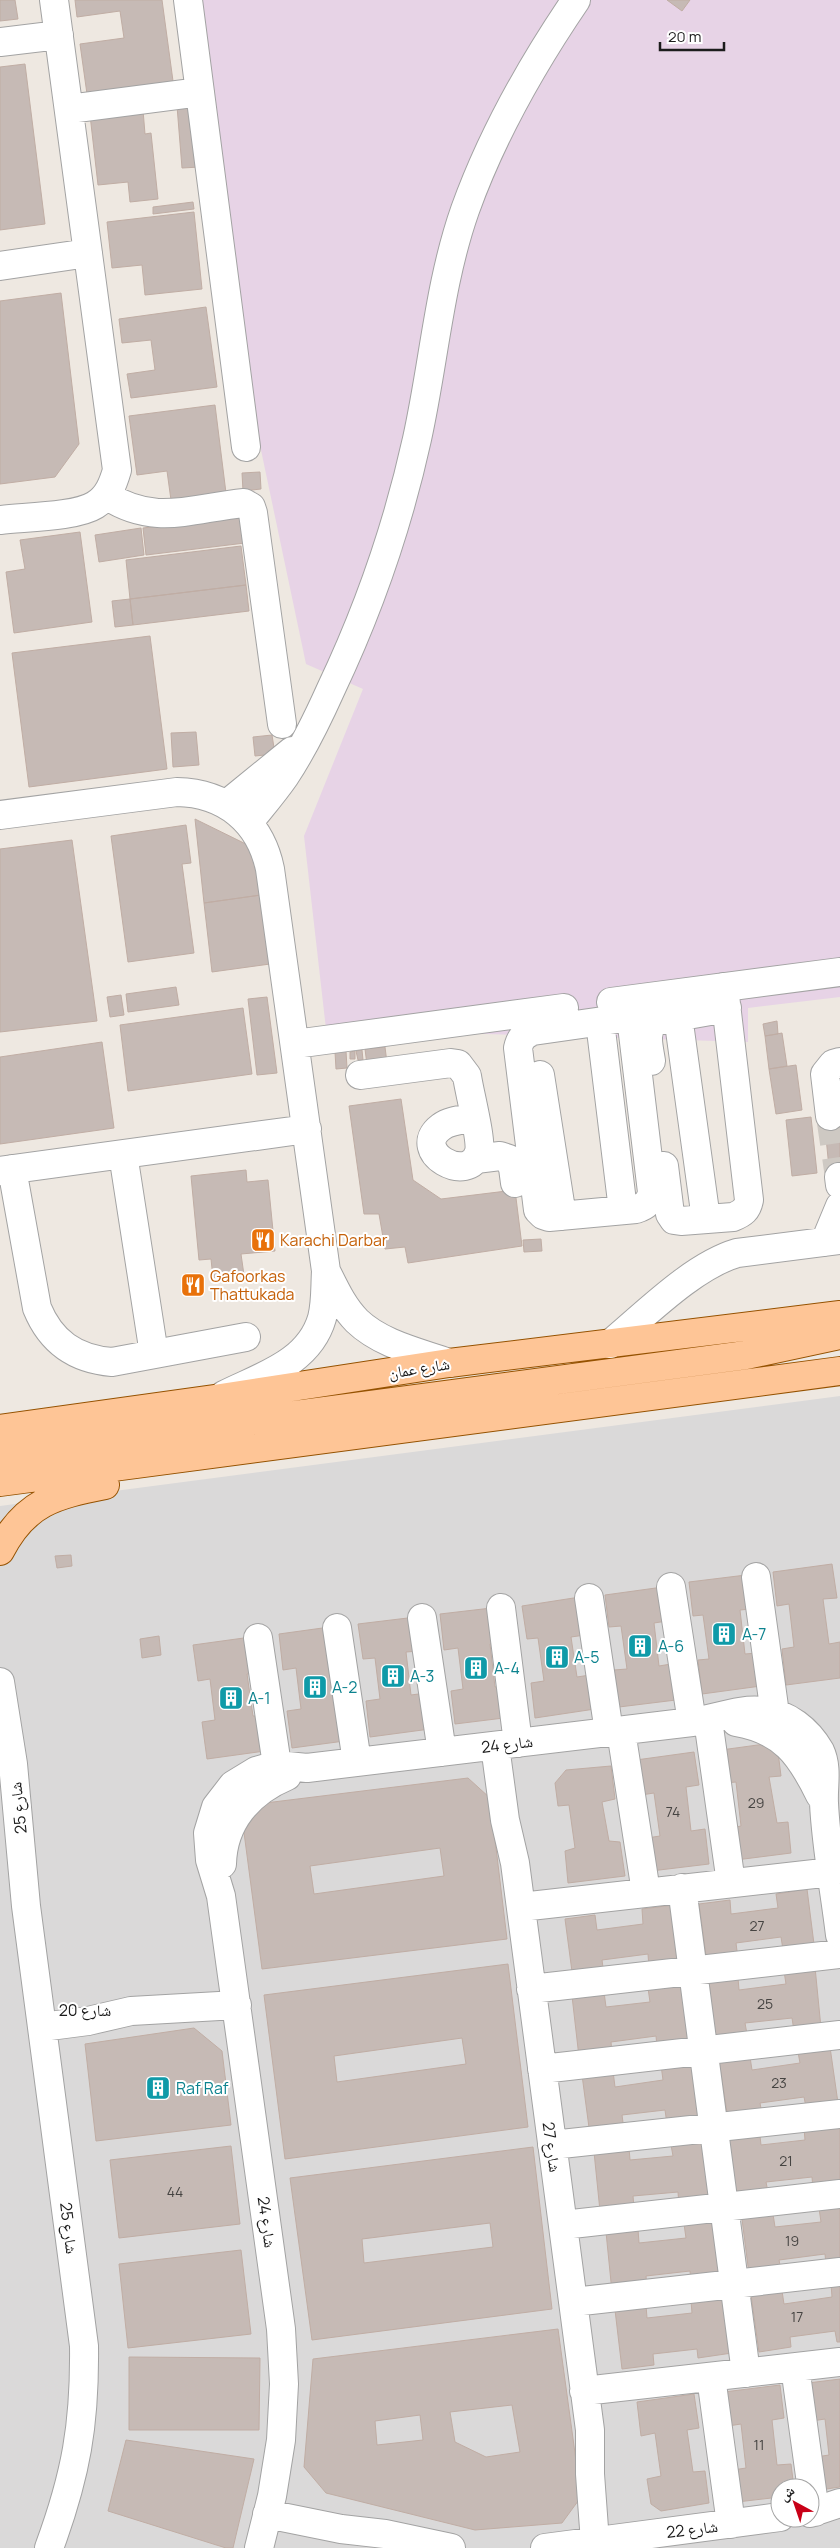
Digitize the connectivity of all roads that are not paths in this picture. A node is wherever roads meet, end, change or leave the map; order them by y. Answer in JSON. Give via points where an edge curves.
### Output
{"nodes":[{"id":1,"x":54,"y":0,"type":"edge"},
{"id":2,"x":188,"y":0,"type":"edge"},
{"id":3,"x":576,"y":0,"type":"edge"},
{"id":4,"x":58,"y":35,"type":"junction"},
{"id":5,"x":0,"y":42,"type":"edge"},
{"id":6,"x":200,"y":92,"type":"junction"},
{"id":7,"x":68,"y":109,"type":"junction"},
{"id":8,"x":88,"y":253,"type":"junction"},
{"id":9,"x":0,"y":266,"type":"edge"},
{"id":10,"x":246,"y":447,"type":"dead end"},
{"id":11,"x":106,"y":496,"type":"junction"},
{"id":12,"x":0,"y":520,"type":"edge"},
{"id":13,"x":282,"y":724,"type":"dead end"},
{"id":14,"x":305,"y":742,"type":"junction"},
{"id":15,"x":227,"y":804,"type":"junction"},
{"id":16,"x":0,"y":815,"type":"edge"},
{"id":17,"x":249,"y":822,"type":"junction"},
{"id":18,"x":840,"y":972,"type":"edge"},
{"id":19,"x":725,"y":997,"type":"junction"},
{"id":20,"x":619,"y":1014,"type":"junction"},
{"id":21,"x":394,"y":1030,"type":"junction"},
{"id":22,"x":295,"y":1044,"type":"junction"},
{"id":23,"x":840,"y":1062,"type":"edge"},
{"id":24,"x":401,"y":1070,"type":"junction"},
{"id":25,"x":360,"y":1075,"type":"dead end"},
{"id":26,"x":830,"y":1116,"type":"tunnel mouth"},
{"id":27,"x":474,"y":1118,"type":"junction"},
{"id":28,"x":307,"y":1130,"type":"junction"},
{"id":29,"x":123,"y":1154,"type":"junction"},
{"id":30,"x":476,"y":1159,"type":"junction"},
{"id":31,"x":6,"y":1170,"type":"edge"},
{"id":32,"x":515,"y":1183,"type":"dead end"},
{"id":33,"x":840,"y":1206,"type":"edge"},
{"id":34,"x":833,"y":1241,"type":"edge"},
{"id":35,"x":326,"y":1271,"type":"junction"},
{"id":36,"x":840,"y":1315,"type":"edge"},
{"id":37,"x":840,"y":1335,"type":"edge"},
{"id":38,"x":246,"y":1337,"type":"dead end"},
{"id":39,"x":610,"y":1344,"type":"junction"},
{"id":40,"x":154,"y":1354,"type":"junction"},
{"id":41,"x":449,"y":1363,"type":"junction"},
{"id":42,"x":840,"y":1371,"type":"edge"},
{"id":43,"x":782,"y":1379,"type":"junction"},
{"id":44,"x":840,"y":1384,"type":"edge"},
{"id":45,"x":214,"y":1399,"type":"junction"},
{"id":46,"x":0,"y":1428,"type":"edge"},
{"id":47,"x":217,"y":1453,"type":"junction"},
{"id":48,"x":0,"y":1454,"type":"edge"},
{"id":49,"x":0,"y":1482,"type":"edge"},
{"id":50,"x":0,"y":1551,"type":"edge"},
{"id":51,"x":756,"y":1577,"type":"dead end"},
{"id":52,"x":672,"y":1587,"type":"dead end"},
{"id":53,"x":589,"y":1598,"type":"dead end"},
{"id":54,"x":501,"y":1608,"type":"dead end"},
{"id":55,"x":422,"y":1618,"type":"dead end"},
{"id":56,"x":337,"y":1628,"type":"dead end"},
{"id":57,"x":258,"y":1638,"type":"dead end"},
{"id":58,"x":0,"y":1682,"type":"edge"},
{"id":59,"x":775,"y":1714,"type":"junction"},
{"id":60,"x":700,"y":1721,"type":"junction"},
{"id":61,"x":615,"y":1731,"type":"junction"},
{"id":62,"x":509,"y":1744,"type":"junction"},
{"id":63,"x":442,"y":1752,"type":"junction"},
{"id":64,"x":357,"y":1762,"type":"junction"},
{"id":65,"x":277,"y":1765,"type":"junction"},
{"id":66,"x":307,"y":1768,"type":"junction"},
{"id":67,"x":832,"y":1804,"type":"edge"},
{"id":68,"x":0,"y":1805,"type":"edge"},
{"id":69,"x":832,"y":1872,"type":"junction"},
{"id":70,"x":731,"y":1883,"type":"junction"},
{"id":71,"x":682,"y":1888,"type":"junction"},
{"id":72,"x":646,"y":1892,"type":"junction"},
{"id":73,"x":221,"y":1896,"type":"junction"},
{"id":74,"x":26,"y":1906,"type":"junction"},
{"id":75,"x":520,"y":1907,"type":"junction"},
{"id":76,"x":840,"y":1936,"type":"edge"},
{"id":77,"x":840,"y":1954,"type":"edge"},
{"id":78,"x":693,"y":1971,"type":"junction"},
{"id":79,"x":531,"y":1989,"type":"junction"},
{"id":80,"x":235,"y":1997,"type":"junction"},
{"id":81,"x":41,"y":2019,"type":"junction"},
{"id":82,"x":840,"y":2035,"type":"edge"},
{"id":83,"x":704,"y":2050,"type":"junction"},
{"id":84,"x":542,"y":2069,"type":"junction"},
{"id":85,"x":840,"y":2114,"type":"edge"},
{"id":86,"x":714,"y":2127,"type":"junction"},
{"id":87,"x":552,"y":2145,"type":"junction"},
{"id":88,"x":840,"y":2194,"type":"edge"},
{"id":89,"x":724,"y":2207,"type":"junction"},
{"id":90,"x":563,"y":2225,"type":"junction"},
{"id":91,"x":840,"y":2272,"type":"edge"},
{"id":92,"x":734,"y":2284,"type":"junction"},
{"id":93,"x":573,"y":2302,"type":"junction"},
{"id":94,"x":840,"y":2362,"type":"edge"},
{"id":95,"x":796,"y":2367,"type":"junction"},
{"id":96,"x":746,"y":2372,"type":"junction"},
{"id":97,"x":712,"y":2376,"type":"junction"},
{"id":98,"x":584,"y":2391,"type":"junction"},
{"id":99,"x":270,"y":2505,"type":"junction"},
{"id":100,"x":826,"y":2510,"type":"edge"},
{"id":101,"x":770,"y":2518,"type":"edge"},
{"id":102,"x":730,"y":2524,"type":"junction"},
{"id":103,"x":383,"y":2539,"type":"edge"},
{"id":104,"x":688,"y":2539,"type":"edge"},
{"id":105,"x":604,"y":2540,"type":"junction"},
{"id":106,"x":642,"y":2542,"type":"edge"},
{"id":107,"x":421,"y":2545,"type":"edge"},
{"id":108,"x":49,"y":2548,"type":"edge"},
{"id":109,"x":259,"y":2548,"type":"edge"},
{"id":110,"x":451,"y":2548,"type":"edge"},
{"id":111,"x":545,"y":2548,"type":"edge"}],
"edges":[{"from":1,"to":4,"type":"street"},
{"from":2,"to":6,"type":"street"},
{"from":3,"to":14,"type":"street","via":[[503,120],[465,211],[441,301],[417,438],[395,523],[354,640]]},
{"from":4,"to":5,"type":"street"},
{"from":4,"to":7,"type":"street"},
{"from":6,"to":7,"type":"street"},
{"from":6,"to":10,"type":"street"},
{"from":7,"to":8,"type":"street"},
{"from":8,"to":9,"type":"street"},
{"from":8,"to":11,"type":"street","via":[[116,456],[114,483]]},
{"from":11,"to":12,"type":"street","via":[[83,510]]},
{"from":11,"to":13,"type":"street","via":[[137,512],[157,515],[244,503],[251,507]]},
{"from":14,"to":15,"type":"street"},
{"from":14,"to":17,"type":"street","via":[[285,775]]},
{"from":15,"to":16,"type":"street","via":[[203,794],[177,792]]},
{"from":15,"to":17,"type":"street"},
{"from":17,"to":22,"type":"street","via":[[268,856]]},
{"from":18,"to":19,"type":"street"},
{"from":19,"to":19,"type":"street","via":[[749,1200],[741,1214],[706,1219],[678,1016]]},
{"from":19,"to":20,"type":"street"},
{"from":20,"to":20,"type":"street","via":[[532,1031],[520,1040],[518,1048],[538,1210],[542,1215],[549,1217],[634,1208],[650,1200],[652,1192]]},
{"from":20,"to":21,"type":"street"},
{"from":21,"to":22,"type":"street"},
{"from":21,"to":24,"type":"street"},
{"from":22,"to":28,"type":"street"},
{"from":23,"to":26,"type":"street","via":[[828,1068],[825,1074]]},
{"from":24,"to":25,"type":"street"},
{"from":24,"to":27,"type":"street","via":[[451,1062],[458,1064],[467,1076]]},
{"from":27,"to":30,"type":"street","via":[[480,1150]]},
{"from":27,"to":30,"type":"street","via":[[440,1127],[434,1137],[433,1148],[438,1159],[448,1165],[468,1164]]},
{"from":28,"to":29,"type":"street"},
{"from":28,"to":35,"type":"street"},
{"from":29,"to":31,"type":"street"},
{"from":29,"to":40,"type":"street"},
{"from":30,"to":32,"type":"street","via":[[500,1156],[508,1159]]},
{"from":31,"to":40,"type":"street","via":[[37,1308],[52,1337],[79,1356],[95,1361],[112,1362]]},
{"from":33,"to":34,"type":"street"},
{"from":34,"to":39,"type":"street","via":[[737,1253],[721,1258],[695,1274]]},
{"from":35,"to":41,"type":"street","via":[[348,1310],[368,1330],[393,1343]]},
{"from":35,"to":45,"type":"street","via":[[322,1317],[309,1344],[286,1365]]},
{"from":36,"to":39,"type":"main road","name":"شارع عمان"},
{"from":37,"to":48,"type":"main road","via":[[746,1355]]},
{"from":38,"to":40,"type":"street"},
{"from":39,"to":41,"type":"main road","name":"شارع عمان"},
{"from":41,"to":45,"type":"main road","name":"شارع عمان"},
{"from":42,"to":43,"type":"main road"},
{"from":43,"to":44,"type":"street"},
{"from":43,"to":47,"type":"main road"},
{"from":45,"to":46,"type":"main road","name":"شارع عمان"},
{"from":47,"to":49,"type":"main road"},
{"from":47,"to":50,"type":"main road","via":[[168,1472],[60,1494],[46,1500],[20,1520]]},
{"from":51,"to":59,"type":"street"},
{"from":52,"to":60,"type":"street"},
{"from":53,"to":61,"type":"street"},
{"from":54,"to":62,"type":"street","name":"شارع 27"},
{"from":55,"to":63,"type":"street"},
{"from":56,"to":64,"type":"street"},
{"from":57,"to":65,"type":"street"},
{"from":58,"to":74,"type":"street","name":"شارع 25","via":[[13,1764]]},
{"from":59,"to":60,"type":"street","via":[[763,1710],[738,1712]]},
{"from":59,"to":67,"type":"street","via":[[786,1717],[807,1732],[820,1752]]},
{"from":60,"to":61,"type":"street","name":"شارع 24"},
{"from":60,"to":67,"type":"street","via":[[752,1725],[772,1733],[802,1761]]},
{"from":60,"to":70,"type":"street"},
{"from":61,"to":62,"type":"street","name":"شارع 24"},
{"from":61,"to":72,"type":"street"},
{"from":62,"to":63,"type":"street","name":"شارع 24"},
{"from":62,"to":75,"type":"street","name":"شارع 27","via":[[504,1820],[515,1863]]},
{"from":63,"to":64,"type":"street","name":"شارع 24"},
{"from":64,"to":66,"type":"street","name":"شارع 24"},
{"from":65,"to":66,"type":"street","name":"شارع 24"},
{"from":65,"to":73,"type":"street","name":"شارع 24","via":[[256,1771],[233,1785],[216,1807],[208,1833],[210,1860]]},
{"from":66,"to":73,"type":"street","name":"شارع 24","via":[[261,1789],[234,1819],[222,1858]]},
{"from":67,"to":69,"type":"street"},
{"from":68,"to":74,"type":"street","name":"شارع 25"},
{"from":69,"to":70,"type":"street"},
{"from":69,"to":76,"type":"street"},
{"from":70,"to":71,"type":"street"},
{"from":71,"to":72,"type":"street"},
{"from":71,"to":78,"type":"street"},
{"from":72,"to":75,"type":"street"},
{"from":73,"to":80,"type":"street","name":"شارع 24"},
{"from":74,"to":81,"type":"street","name":"شارع 25"},
{"from":75,"to":79,"type":"street","name":"شارع 27"},
{"from":77,"to":78,"type":"street"},
{"from":78,"to":79,"type":"street"},
{"from":78,"to":83,"type":"street"},
{"from":79,"to":84,"type":"street","name":"شارع 27"},
{"from":80,"to":81,"type":"street","name":"شارع 20","via":[[88,2021]]},
{"from":80,"to":99,"type":"street","name":"شارع 24","via":[[281,2329],[284,2384],[281,2440]]},
{"from":81,"to":108,"type":"street","name":"شارع 25","via":[[84,2346],[85,2390],[82,2434],[73,2476]]},
{"from":82,"to":83,"type":"street"},
{"from":83,"to":84,"type":"street"},
{"from":83,"to":86,"type":"street"},
{"from":84,"to":87,"type":"street","name":"شارع 27"},
{"from":85,"to":86,"type":"street"},
{"from":86,"to":87,"type":"street"},
{"from":86,"to":89,"type":"street"},
{"from":87,"to":90,"type":"street","name":"شارع 27"},
{"from":88,"to":89,"type":"street"},
{"from":89,"to":90,"type":"street"},
{"from":89,"to":92,"type":"street"},
{"from":90,"to":93,"type":"street","name":"شارع 27"},
{"from":91,"to":92,"type":"street"},
{"from":92,"to":93,"type":"street"},
{"from":92,"to":96,"type":"street"},
{"from":93,"to":98,"type":"street","name":"شارع 27"},
{"from":94,"to":95,"type":"street"},
{"from":95,"to":96,"type":"street"},
{"from":95,"to":100,"type":"street"},
{"from":96,"to":97,"type":"street"},
{"from":97,"to":98,"type":"street"},
{"from":97,"to":102,"type":"street"},
{"from":98,"to":105,"type":"street","name":"شارع 27","via":[[590,2430],[590,2474]]},
{"from":99,"to":103,"type":"street","via":[[341,2529]]},
{"from":99,"to":109,"type":"street","name":"شارع 24"},
{"from":101,"to":102,"type":"street","name":"شارع 22"},
{"from":102,"to":104,"type":"street","name":"شارع 22"},
{"from":103,"to":107,"type":"street"},
{"from":104,"to":106,"type":"street","name":"شارع 22"},
{"from":105,"to":106,"type":"street","name":"شارع 22"},
{"from":105,"to":111,"type":"street","name":"شارع 22"},
{"from":107,"to":110,"type":"street"}]}
